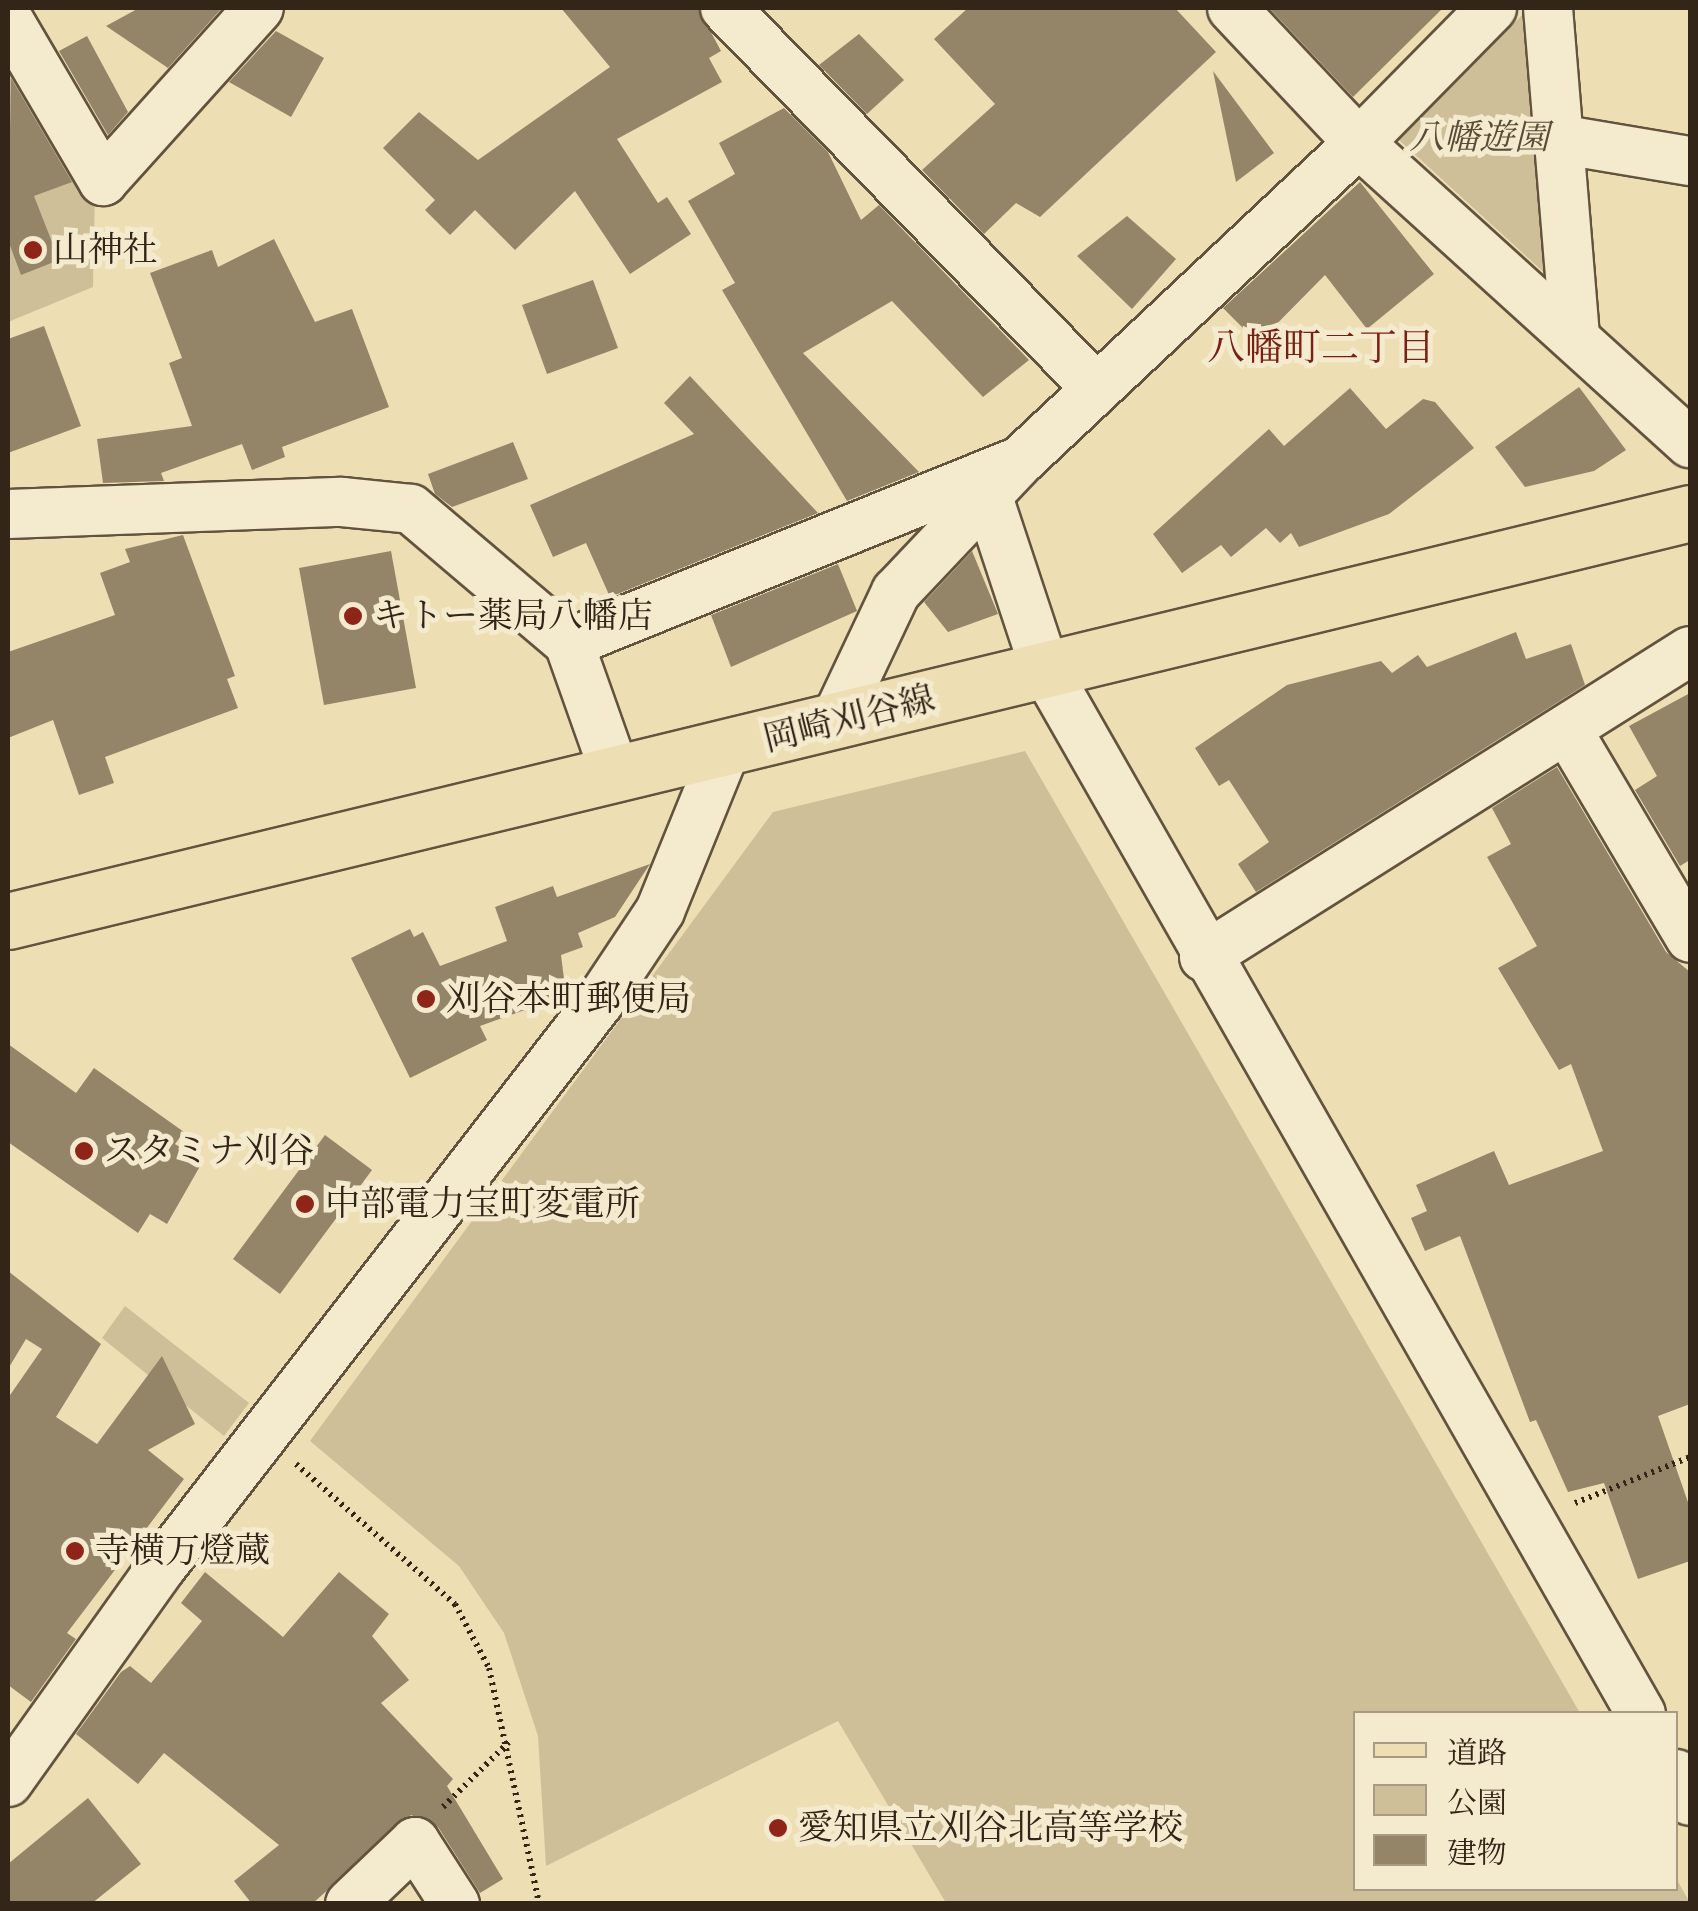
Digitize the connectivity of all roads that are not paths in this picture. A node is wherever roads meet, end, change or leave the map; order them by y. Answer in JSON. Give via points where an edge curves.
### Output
{"nodes":[{"id":1,"x":259,"y":8,"type":"edge"},
{"id":2,"x":725,"y":8,"type":"edge"},
{"id":3,"x":1232,"y":8,"type":"edge"},
{"id":4,"x":1492,"y":8,"type":"edge"},
{"id":5,"x":1548,"y":8,"type":"edge"},
{"id":6,"x":8,"y":19,"type":"edge"},
{"id":7,"x":1558,"y":139,"type":"junction"},
{"id":8,"x":1359,"y":143,"type":"junction"},
{"id":9,"x":1690,"y":161,"type":"edge"},
{"id":10,"x":1575,"y":334,"type":"junction"},
{"id":11,"x":1097,"y":390,"type":"junction"},
{"id":12,"x":1690,"y":443,"type":"edge"},
{"id":13,"x":1020,"y":461,"type":"junction"},
{"id":14,"x":989,"y":500,"type":"junction"},
{"id":15,"x":1690,"y":513,"type":"edge"},
{"id":16,"x":8,"y":514,"type":"edge"},
{"id":17,"x":568,"y":643,"type":"junction"},
{"id":18,"x":1690,"y":651,"type":"edge"},
{"id":19,"x":1046,"y":669,"type":"junction"},
{"id":20,"x":834,"y":722,"type":"junction"},
{"id":21,"x":1569,"y":734,"type":"junction"},
{"id":22,"x":725,"y":750,"type":"junction"},
{"id":23,"x":616,"y":776,"type":"junction"},
{"id":24,"x":8,"y":920,"type":"edge"},
{"id":25,"x":1690,"y":938,"type":"edge"},
{"id":26,"x":1204,"y":957,"type":"junction"},
{"id":27,"x":1640,"y":1711,"type":"edge"},
{"id":28,"x":1678,"y":1778,"type":"edge"},
{"id":29,"x":8,"y":1782,"type":"edge"},
{"id":30,"x":1690,"y":1801,"type":"edge"},
{"id":31,"x":350,"y":1904,"type":"edge"},
{"id":32,"x":455,"y":1904,"type":"edge"}],
"edges":[{"from":1,"to":6,"type":"street","via":[[103,180]]},
{"from":2,"to":11,"type":"street"},
{"from":3,"to":8,"type":"street"},
{"from":4,"to":8,"type":"street"},
{"from":5,"to":7,"type":"street"},
{"from":7,"to":9,"type":"street"},
{"from":7,"to":10,"type":"street"},
{"from":8,"to":10,"type":"street"},
{"from":8,"to":11,"type":"street"},
{"from":10,"to":12,"type":"street"},
{"from":11,"to":13,"type":"street"},
{"from":13,"to":14,"type":"street"},
{"from":13,"to":17,"type":"street"},
{"from":14,"to":19,"type":"street"},
{"from":14,"to":20,"type":"street","via":[[896,592]]},
{"from":15,"to":19,"type":"main road","name":"岡崎刈谷線"},
{"from":16,"to":17,"type":"street","via":[[342,502],[411,510]]},
{"from":17,"to":23,"type":"street"},
{"from":18,"to":21,"type":"street"},
{"from":19,"to":20,"type":"main road","name":"岡崎刈谷線"},
{"from":19,"to":26,"type":"street"},
{"from":20,"to":22,"type":"main road","name":"岡崎刈谷線"},
{"from":21,"to":25,"type":"street"},
{"from":21,"to":26,"type":"street"},
{"from":22,"to":23,"type":"main road","name":"岡崎刈谷線"},
{"from":22,"to":29,"type":"street","via":[[660,911]]},
{"from":23,"to":24,"type":"main road","name":"岡崎刈谷線"},
{"from":26,"to":27,"type":"street"},
{"from":28,"to":30,"type":"street"},
{"from":31,"to":32,"type":"street","via":[[414,1842]]}]}
